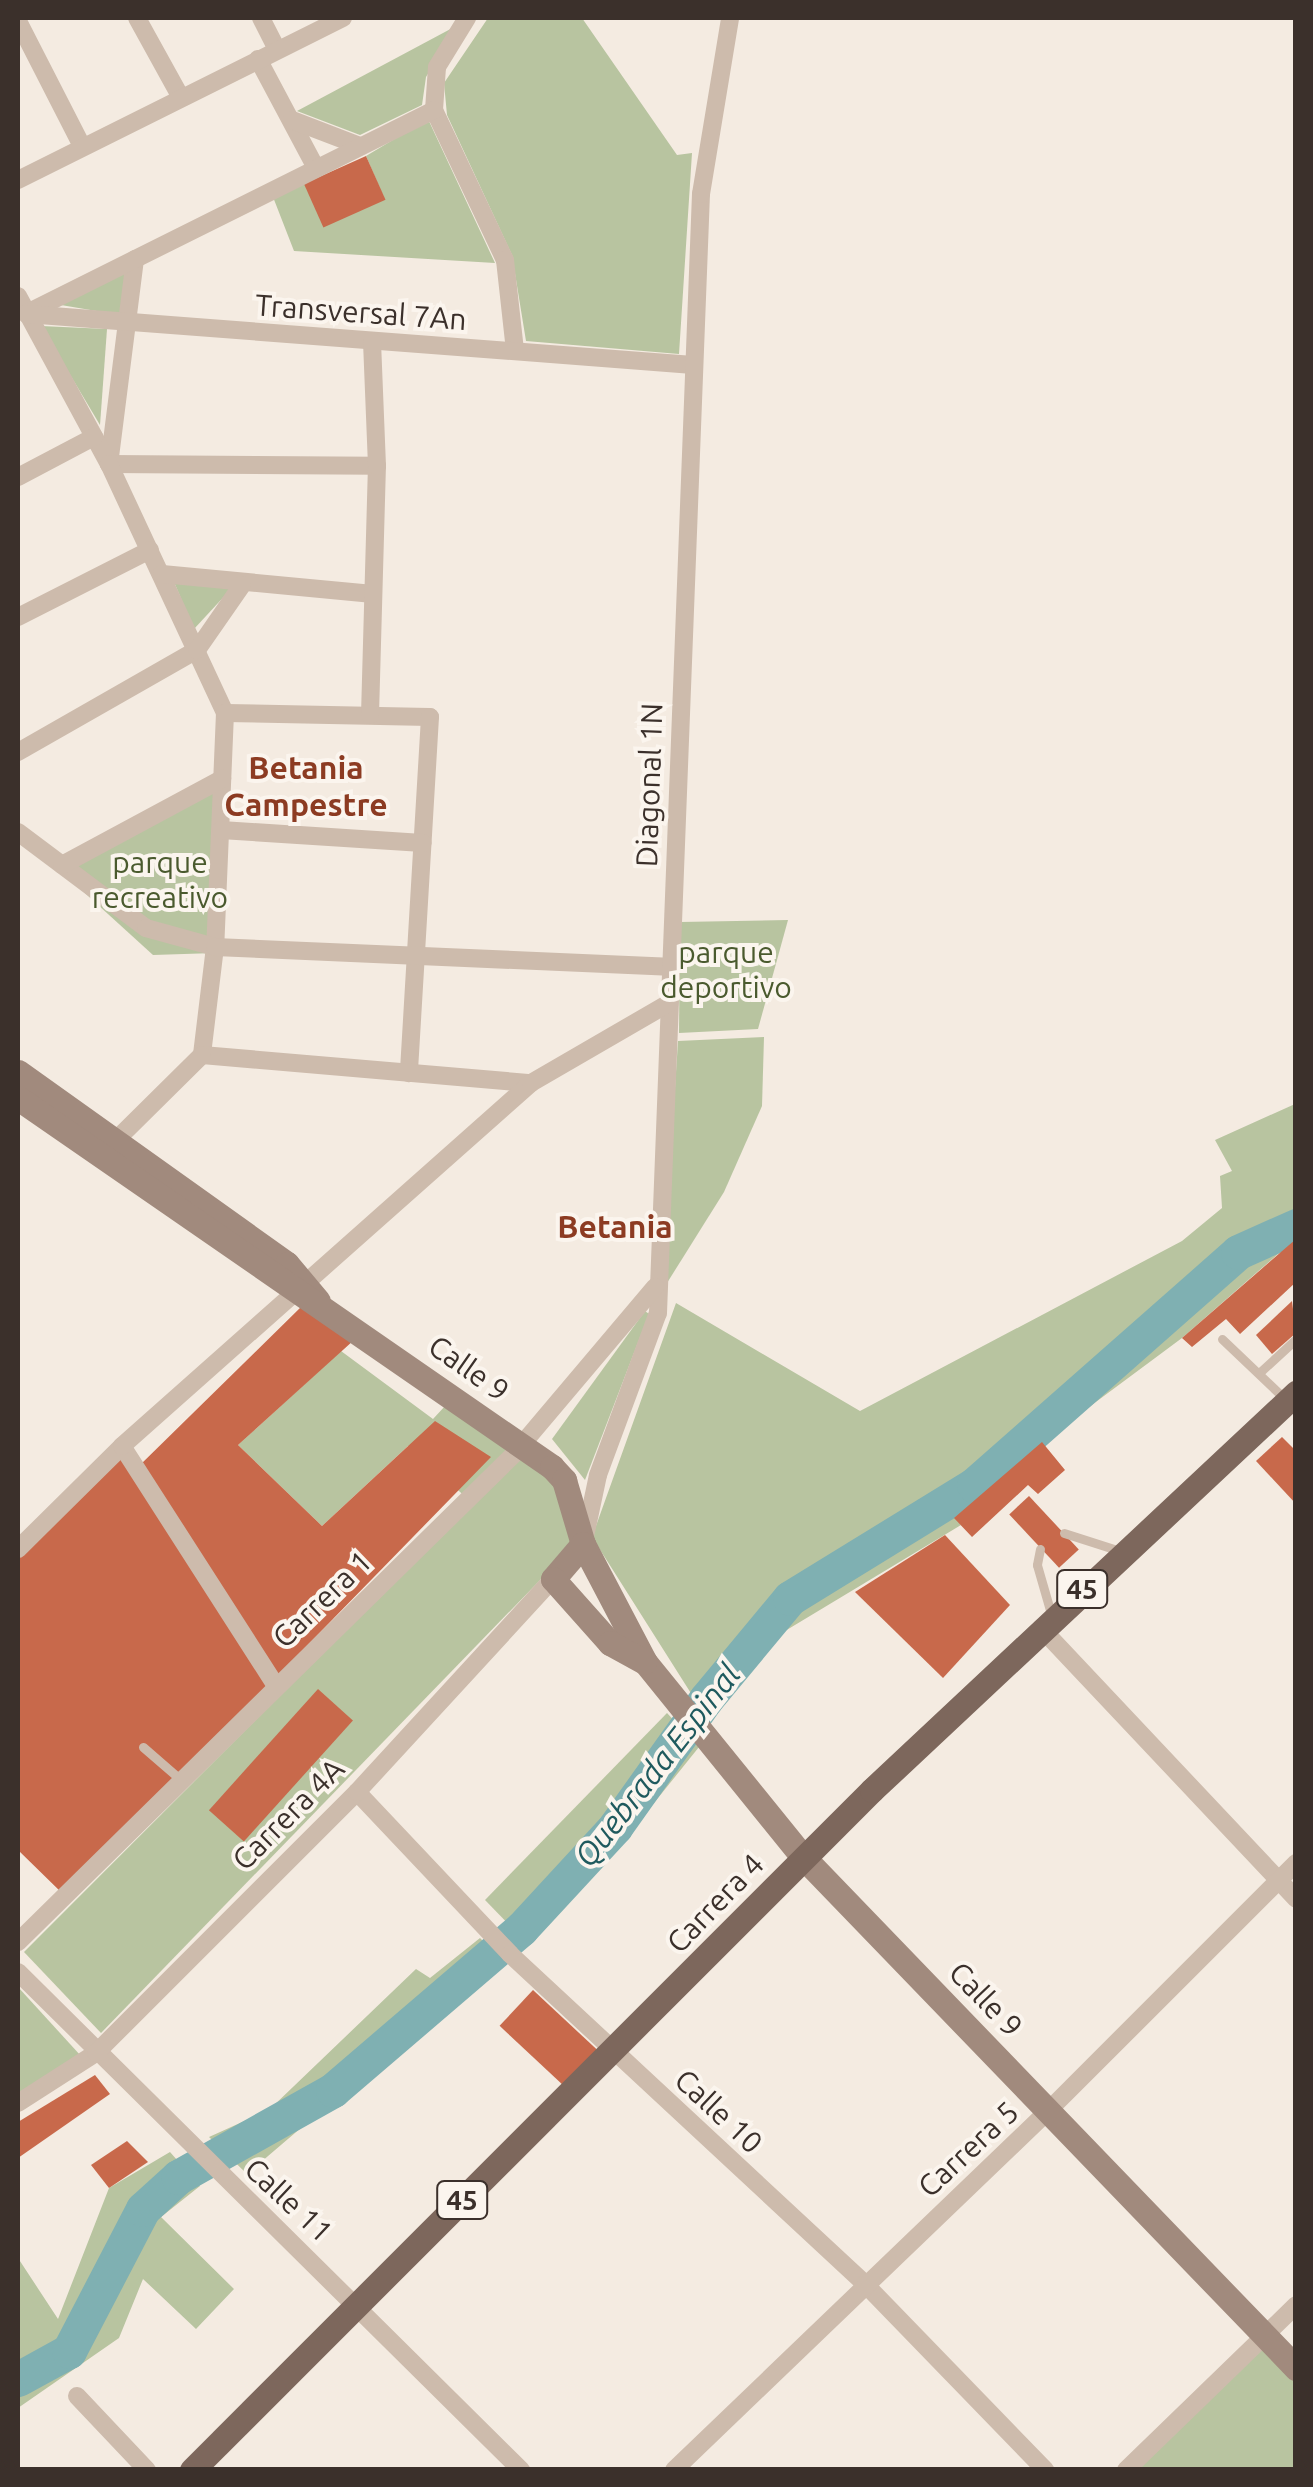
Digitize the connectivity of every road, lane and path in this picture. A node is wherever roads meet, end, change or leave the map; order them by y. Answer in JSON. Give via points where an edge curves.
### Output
{"nodes":[{"id":1,"x":138,"y":18,"type":"edge"},
{"id":2,"x":260,"y":18,"type":"edge"},
{"id":3,"x":343,"y":18,"type":"edge"},
{"id":4,"x":467,"y":18,"type":"edge"},
{"id":5,"x":730,"y":18,"type":"edge"},
{"id":6,"x":18,"y":21,"type":"edge"},
{"id":7,"x":278,"y":50,"type":"junction"},
{"id":8,"x":258,"y":59,"type":"junction"},
{"id":9,"x":180,"y":96,"type":"junction"},
{"id":10,"x":434,"y":110,"type":"junction"},
{"id":11,"x":292,"y":120,"type":"junction"},
{"id":12,"x":82,"y":146,"type":"junction"},
{"id":13,"x":360,"y":146,"type":"junction"},
{"id":14,"x":316,"y":168,"type":"junction"},
{"id":15,"x":18,"y":180,"type":"edge"},
{"id":16,"x":135,"y":259,"type":"junction"},
{"id":17,"x":20,"y":309,"type":"edge"},
{"id":18,"x":125,"y":323,"type":"junction"},
{"id":19,"x":372,"y":341,"type":"junction"},
{"id":20,"x":515,"y":350,"type":"junction"},
{"id":21,"x":693,"y":365,"type":"junction"},
{"id":22,"x":94,"y":437,"type":"junction"},
{"id":23,"x":109,"y":464,"type":"junction"},
{"id":24,"x":376,"y":466,"type":"junction"},
{"id":25,"x":18,"y":477,"type":"edge"},
{"id":26,"x":150,"y":550,"type":"junction"},
{"id":27,"x":162,"y":574,"type":"junction"},
{"id":28,"x":242,"y":586,"type":"junction"},
{"id":29,"x":374,"y":594,"type":"junction"},
{"id":30,"x":18,"y":617,"type":"edge"},
{"id":31,"x":196,"y":650,"type":"junction"},
{"id":32,"x":226,"y":714,"type":"junction"},
{"id":33,"x":370,"y":716,"type":"junction"},
{"id":34,"x":18,"y":752,"type":"edge"},
{"id":35,"x":222,"y":778,"type":"junction"},
{"id":36,"x":221,"y":830,"type":"junction"},
{"id":37,"x":18,"y":832,"type":"edge"},
{"id":38,"x":422,"y":843,"type":"junction"},
{"id":39,"x":62,"y":865,"type":"junction"},
{"id":40,"x":216,"y":947,"type":"junction"},
{"id":41,"x":413,"y":958,"type":"junction"},
{"id":42,"x":669,"y":967,"type":"junction"},
{"id":43,"x":669,"y":1002,"type":"junction"},
{"id":44,"x":202,"y":1055,"type":"junction"},
{"id":45,"x":18,"y":1072,"type":"edge"},
{"id":46,"x":410,"y":1073,"type":"junction"},
{"id":47,"x":531,"y":1084,"type":"junction"},
{"id":48,"x":18,"y":1098,"type":"edge"},
{"id":49,"x":108,"y":1148,"type":"junction"},
{"id":50,"x":655,"y":1288,"type":"junction"},
{"id":51,"x":307,"y":1293,"type":"junction"},
{"id":52,"x":1222,"y":1338,"type":"dead end"},
{"id":53,"x":1296,"y":1339,"type":"edge"},
{"id":54,"x":1258,"y":1372,"type":"junction"},
{"id":55,"x":1293,"y":1402,"type":"edge"},
{"id":56,"x":521,"y":1444,"type":"junction"},
{"id":57,"x":122,"y":1446,"type":"junction"},
{"id":58,"x":1064,"y":1533,"type":"dead end"},
{"id":59,"x":584,"y":1544,"type":"junction"},
{"id":60,"x":18,"y":1549,"type":"edge"},
{"id":61,"x":1040,"y":1549,"type":"dead end"},
{"id":62,"x":1122,"y":1552,"type":"junction"},
{"id":63,"x":554,"y":1579,"type":"junction"},
{"id":64,"x":1046,"y":1622,"type":"junction"},
{"id":65,"x":645,"y":1662,"type":"junction"},
{"id":66,"x":274,"y":1682,"type":"junction"},
{"id":67,"x":144,"y":1747,"type":"dead end"},
{"id":68,"x":180,"y":1779,"type":"junction"},
{"id":69,"x":357,"y":1792,"type":"junction"},
{"id":70,"x":804,"y":1858,"type":"junction"},
{"id":71,"x":1296,"y":1863,"type":"edge"},
{"id":72,"x":1278,"y":1880,"type":"junction"},
{"id":73,"x":1296,"y":1899,"type":"edge"},
{"id":74,"x":18,"y":1942,"type":"edge"},
{"id":75,"x":18,"y":1972,"type":"edge"},
{"id":76,"x":614,"y":2051,"type":"junction"},
{"id":77,"x":96,"y":2054,"type":"junction"},
{"id":78,"x":18,"y":2104,"type":"edge"},
{"id":79,"x":1048,"y":2111,"type":"junction"},
{"id":80,"x":866,"y":2284,"type":"junction"},
{"id":81,"x":356,"y":2302,"type":"junction"},
{"id":82,"x":1296,"y":2304,"type":"edge"},
{"id":83,"x":1262,"y":2334,"type":"junction"},
{"id":84,"x":1296,"y":2368,"type":"edge"},
{"id":85,"x":77,"y":2396,"type":"dead end"},
{"id":86,"x":148,"y":2470,"type":"edge"},
{"id":87,"x":192,"y":2470,"type":"edge"},
{"id":88,"x":521,"y":2470,"type":"edge"},
{"id":89,"x":674,"y":2470,"type":"edge"},
{"id":90,"x":1045,"y":2470,"type":"edge"},
{"id":91,"x":1126,"y":2470,"type":"edge"}],
"edges":[{"from":1,"to":9,"type":"street"},
{"from":2,"to":7,"type":"street"},
{"from":3,"to":7,"type":"street"},
{"from":4,"to":10,"type":"street","via":[[437,67]]},
{"from":5,"to":21,"type":"street","name":"Diagonal 1N","via":[[701,194]]},
{"from":6,"to":12,"type":"street"},
{"from":7,"to":8,"type":"street"},
{"from":8,"to":9,"type":"street"},
{"from":8,"to":11,"type":"street"},
{"from":9,"to":12,"type":"street"},
{"from":10,"to":13,"type":"street"},
{"from":10,"to":20,"type":"street","via":[[504,260]]},
{"from":11,"to":13,"type":"street"},
{"from":11,"to":14,"type":"street"},
{"from":12,"to":15,"type":"street"},
{"from":13,"to":14,"type":"street"},
{"from":14,"to":16,"type":"street"},
{"from":16,"to":17,"type":"street"},
{"from":16,"to":18,"type":"street"},
{"from":17,"to":18,"type":"street","name":"Transversal 7An"},
{"from":17,"to":22,"type":"street"},
{"from":18,"to":19,"type":"street","name":"Transversal 7An"},
{"from":18,"to":23,"type":"street"},
{"from":19,"to":20,"type":"street","name":"Transversal 7An"},
{"from":19,"to":24,"type":"street"},
{"from":20,"to":21,"type":"street","name":"Transversal 7An"},
{"from":21,"to":42,"type":"street","name":"Diagonal 1N"},
{"from":22,"to":23,"type":"street"},
{"from":22,"to":25,"type":"street"},
{"from":23,"to":24,"type":"street"},
{"from":23,"to":26,"type":"street"},
{"from":24,"to":29,"type":"street"},
{"from":26,"to":27,"type":"street"},
{"from":26,"to":30,"type":"street"},
{"from":27,"to":28,"type":"street"},
{"from":27,"to":31,"type":"street"},
{"from":28,"to":29,"type":"street"},
{"from":28,"to":31,"type":"street"},
{"from":29,"to":33,"type":"street"},
{"from":31,"to":32,"type":"street"},
{"from":31,"to":34,"type":"street"},
{"from":32,"to":33,"type":"street"},
{"from":32,"to":35,"type":"street"},
{"from":33,"to":38,"type":"street","via":[[430,716]]},
{"from":35,"to":36,"type":"street"},
{"from":35,"to":39,"type":"street"},
{"from":36,"to":38,"type":"street"},
{"from":36,"to":40,"type":"street"},
{"from":37,"to":39,"type":"street"},
{"from":38,"to":41,"type":"street"},
{"from":39,"to":40,"type":"street","via":[[146,928]]},
{"from":40,"to":41,"type":"street"},
{"from":40,"to":44,"type":"street"},
{"from":41,"to":42,"type":"street"},
{"from":41,"to":46,"type":"street"},
{"from":42,"to":43,"type":"street","name":"Diagonal 1N"},
{"from":43,"to":47,"type":"street"},
{"from":43,"to":50,"type":"street","name":"Diagonal 1N"},
{"from":44,"to":46,"type":"street"},
{"from":44,"to":49,"type":"street"},
{"from":45,"to":49,"type":"street","name":"Calle 9"},
{"from":46,"to":47,"type":"street"},
{"from":47,"to":51,"type":"street"},
{"from":48,"to":49,"type":"street","name":"Calle 9"},
{"from":49,"to":51,"type":"street","name":"Calle 9"},
{"from":50,"to":56,"type":"street","name":"Carrera 1"},
{"from":50,"to":59,"type":"street","name":"Diagonal 1N","via":[[658,1313],[598,1475]]},
{"from":51,"to":56,"type":"street","name":"Calle 9"},
{"from":51,"to":57,"type":"street"},
{"from":52,"to":54,"type":"lane"},
{"from":53,"to":54,"type":"lane"},
{"from":54,"to":55,"type":"lane"},
{"from":55,"to":62,"type":"main road","name":"Carrera 4","number":"45"},
{"from":56,"to":59,"type":"street","name":"Calle 9","via":[[564,1480]]},
{"from":56,"to":66,"type":"street","name":"Carrera 1"},
{"from":57,"to":60,"type":"street"},
{"from":57,"to":66,"type":"street"},
{"from":58,"to":62,"type":"lane"},
{"from":59,"to":63,"type":"street","name":"Carrera 4A"},
{"from":59,"to":65,"type":"street","name":"Calle 9"},
{"from":61,"to":64,"type":"lane"},
{"from":62,"to":64,"type":"main road","name":"Carrera 4","number":"45"},
{"from":63,"to":65,"type":"street","name":"Calle 9","via":[[610,1642]]},
{"from":63,"to":69,"type":"street","name":"Carrera 4A"},
{"from":64,"to":70,"type":"main road","name":"Carrera 4","number":"45"},
{"from":64,"to":72,"type":"street"},
{"from":65,"to":70,"type":"street","name":"Calle 9"},
{"from":66,"to":68,"type":"street","name":"Carrera 1"},
{"from":67,"to":68,"type":"lane"},
{"from":68,"to":74,"type":"street","name":"Carrera 1"},
{"from":69,"to":76,"type":"street","name":"Calle 10","via":[[487,1931]]},
{"from":69,"to":77,"type":"street","name":"Carrera 4A"},
{"from":70,"to":76,"type":"main road","name":"Carrera 4","number":"45"},
{"from":70,"to":79,"type":"street","name":"Calle 9"},
{"from":71,"to":72,"type":"street","name":"Carrera 5"},
{"from":72,"to":73,"type":"street"},
{"from":72,"to":79,"type":"street","name":"Carrera 5"},
{"from":75,"to":77,"type":"street","name":"Calle 11"},
{"from":76,"to":80,"type":"street","name":"Calle 10"},
{"from":76,"to":81,"type":"main road","name":"Carrera 4","number":"45"},
{"from":77,"to":78,"type":"street","name":"Carrera 4A"},
{"from":77,"to":81,"type":"street","name":"Calle 11"},
{"from":79,"to":80,"type":"street","name":"Carrera 5"},
{"from":79,"to":83,"type":"street","name":"Calle 9"},
{"from":80,"to":89,"type":"street","name":"Carrera 5"},
{"from":80,"to":90,"type":"street","name":"Calle 10"},
{"from":81,"to":87,"type":"main road","name":"Carrera 4","number":"45"},
{"from":81,"to":88,"type":"street","name":"Calle 11"},
{"from":82,"to":83,"type":"street"},
{"from":83,"to":84,"type":"street","name":"Calle 9"},
{"from":83,"to":91,"type":"street"},
{"from":85,"to":86,"type":"street"}]}
